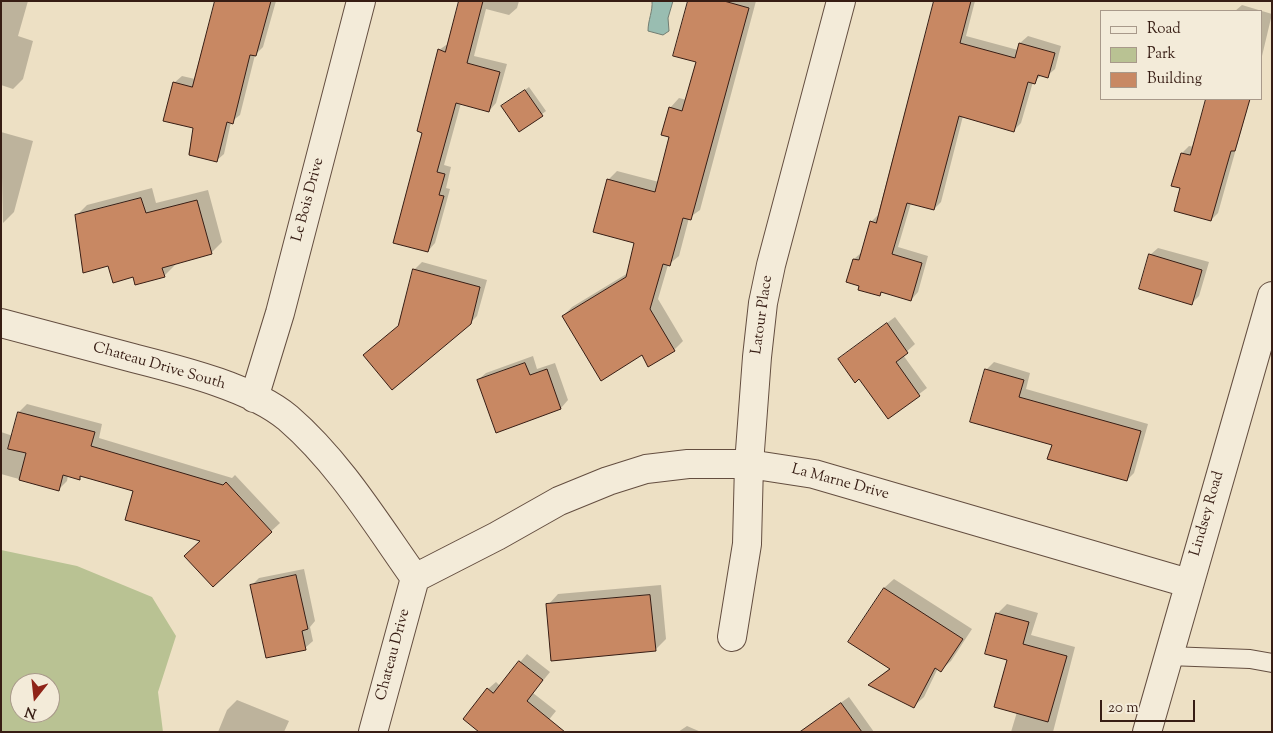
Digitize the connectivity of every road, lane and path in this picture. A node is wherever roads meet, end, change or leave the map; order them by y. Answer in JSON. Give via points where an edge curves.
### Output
{"nodes":[{"id":1,"x":361,"y":1,"type":"edge"},
{"id":2,"x":841,"y":1,"type":"edge"},
{"id":3,"x":1272,"y":296,"type":"edge"},
{"id":4,"x":1,"y":323,"type":"edge"},
{"id":5,"x":1266,"y":341,"type":"edge"},
{"id":6,"x":254,"y":398,"type":"junction"},
{"id":7,"x":749,"y":464,"type":"junction"},
{"id":8,"x":415,"y":578,"type":"junction"},
{"id":9,"x":1188,"y":583,"type":"junction"},
{"id":10,"x":732,"y":637,"type":"dead end"},
{"id":11,"x":1168,"y":656,"type":"junction"},
{"id":12,"x":1272,"y":664,"type":"edge"},
{"id":13,"x":373,"y":732,"type":"edge"},
{"id":14,"x":1146,"y":732,"type":"edge"}],
"edges":[{"from":1,"to":6,"type":"street","name":"Le Bois Drive","via":[[280,313]]},
{"from":2,"to":7,"type":"street","name":"Latour Place","via":[[765,294]]},
{"from":3,"to":5,"type":"street","name":"Lindsey Road"},
{"from":4,"to":6,"type":"street","name":"Chateau Drive South","via":[[184,371]]},
{"from":5,"to":9,"type":"street","name":"Lindsey Road"},
{"from":6,"to":8,"type":"street","name":"Chateau Drive South","via":[[288,418],[327,458]]},
{"from":7,"to":8,"type":"street","name":"La Marne Drive","via":[[688,464],[646,469],[608,481],[559,501]]},
{"from":7,"to":9,"type":"street","name":"La Marne Drive","via":[[814,474]]},
{"from":7,"to":10,"type":"street","name":"Latour Place","via":[[747,544]]},
{"from":8,"to":13,"type":"street","name":"Chateau Drive"},
{"from":9,"to":11,"type":"street","name":"Lindsey Road"},
{"from":11,"to":12,"type":"lane"},
{"from":11,"to":14,"type":"street","name":"Lindsey Road"}]}
